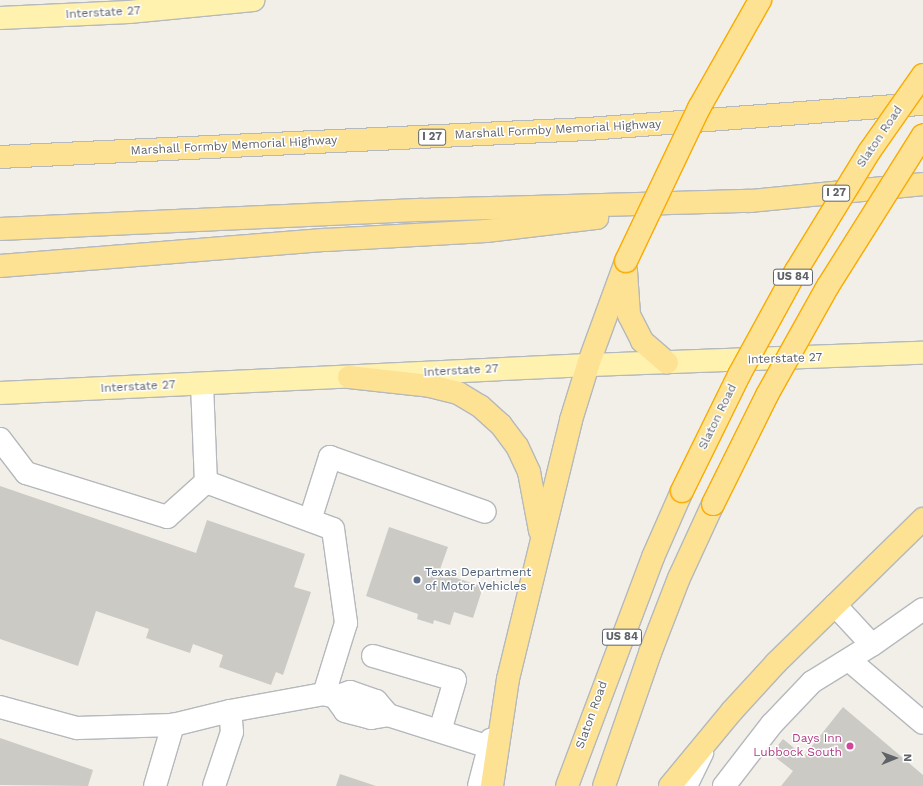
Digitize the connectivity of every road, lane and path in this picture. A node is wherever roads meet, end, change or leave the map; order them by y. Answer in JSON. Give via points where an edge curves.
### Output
{"nodes":[{"id":1,"x":253,"y":0,"type":"edge"},
{"id":2,"x":760,"y":0,"type":"edge"},
{"id":3,"x":170,"y":4,"type":"edge"},
{"id":4,"x":0,"y":18,"type":"edge"},
{"id":5,"x":923,"y":75,"type":"edge"},
{"id":6,"x":923,"y":104,"type":"edge"},
{"id":7,"x":923,"y":135,"type":"edge"},
{"id":8,"x":0,"y":157,"type":"edge"},
{"id":9,"x":923,"y":184,"type":"edge"},
{"id":10,"x":750,"y":201,"type":"junction"},
{"id":11,"x":0,"y":229,"type":"edge"},
{"id":12,"x":626,"y":261,"type":"junction"},
{"id":13,"x":0,"y":266,"type":"edge"},
{"id":14,"x":923,"y":353,"type":"edge"},
{"id":15,"x":667,"y":362,"type":"junction"},
{"id":16,"x":588,"y":365,"type":"junction"},
{"id":17,"x":349,"y":377,"type":"junction"},
{"id":18,"x":202,"y":384,"type":"junction"},
{"id":19,"x":0,"y":393,"type":"edge"},
{"id":20,"x":0,"y":439,"type":"edge"},
{"id":21,"x":206,"y":482,"type":"junction"},
{"id":22,"x":485,"y":512,"type":"dead end"},
{"id":23,"x":923,"y":519,"type":"edge"},
{"id":24,"x":310,"y":520,"type":"junction"},
{"id":25,"x":542,"y":538,"type":"junction"},
{"id":26,"x":835,"y":605,"type":"junction"},
{"id":27,"x":923,"y":609,"type":"edge"},
{"id":28,"x":872,"y":645,"type":"junction"},
{"id":29,"x":373,"y":656,"type":"dead end"},
{"id":30,"x":849,"y":660,"type":"junction"},
{"id":31,"x":508,"y":679,"type":"junction"},
{"id":32,"x":329,"y":695,"type":"junction"},
{"id":33,"x":0,"y":707,"type":"edge"},
{"id":34,"x":230,"y":711,"type":"junction"},
{"id":35,"x":923,"y":723,"type":"edge"},
{"id":36,"x":173,"y":726,"type":"junction"},
{"id":37,"x":440,"y":731,"type":"junction"},
{"id":38,"x":705,"y":745,"type":"junction"},
{"id":39,"x":489,"y":747,"type":"junction"},
{"id":40,"x":155,"y":786,"type":"edge"},
{"id":41,"x":214,"y":786,"type":"edge"},
{"id":42,"x":478,"y":786,"type":"edge"},
{"id":43,"x":492,"y":786,"type":"edge"},
{"id":44,"x":567,"y":786,"type":"edge"},
{"id":45,"x":604,"y":786,"type":"edge"},
{"id":46,"x":670,"y":786,"type":"edge"},
{"id":47,"x":686,"y":786,"type":"edge"},
{"id":48,"x":724,"y":786,"type":"edge"}],
"edges":[{"from":1,"to":3,"type":"main road","name":"Interstate 27"},
{"from":2,"to":12,"type":"highway","bridge":true,"via":[[699,108]]},
{"from":3,"to":4,"type":"main road","name":"Interstate 27"},
{"from":5,"to":44,"type":"highway","name":"Slaton Road","number":"US 84","bridge":true,"via":[[869,152],[796,271],[738,375],[653,557]]},
{"from":6,"to":8,"type":"highway","name":"Marshall Formby Memorial Highway","number":"I 27","via":[[588,129]]},
{"from":7,"to":45,"type":"highway","number":"US 84","bridge":true,"via":[[828,286],[767,395],[713,504],[679,578]]},
{"from":9,"to":10,"type":"highway","number":"I 27"},
{"from":10,"to":11,"type":"highway","number":"I 27","via":[[423,210]]},
{"from":10,"to":13,"type":"highway","via":[[486,231],[326,240]]},
{"from":12,"to":15,"type":"highway","via":[[629,316],[642,341]]},
{"from":12,"to":16,"type":"highway"},
{"from":14,"to":15,"type":"main road","name":"Interstate 27"},
{"from":15,"to":16,"type":"main road","name":"Interstate 27"},
{"from":16,"to":17,"type":"main road","name":"Interstate 27"},
{"from":16,"to":25,"type":"highway"},
{"from":17,"to":18,"type":"main road","name":"Interstate 27"},
{"from":17,"to":25,"type":"highway","via":[[430,386],[458,394],[480,406],[513,440],[529,472]]},
{"from":18,"to":19,"type":"main road","name":"Interstate 27"},
{"from":18,"to":21,"type":"street"},
{"from":20,"to":21,"type":"street","via":[[26,473],[166,517]]},
{"from":21,"to":24,"type":"street"},
{"from":22,"to":24,"type":"street","via":[[330,457]]},
{"from":23,"to":26,"type":"highway"},
{"from":24,"to":32,"type":"street","via":[[333,529],[346,623]]},
{"from":25,"to":31,"type":"highway"},
{"from":26,"to":28,"type":"street"},
{"from":26,"to":38,"type":"highway","via":[[776,663]]},
{"from":27,"to":28,"type":"street"},
{"from":28,"to":30,"type":"street"},
{"from":29,"to":37,"type":"street","via":[[455,680]]},
{"from":30,"to":35,"type":"street"},
{"from":30,"to":48,"type":"street","via":[[812,682],[772,724]]},
{"from":31,"to":39,"type":"street"},
{"from":31,"to":43,"type":"highway"},
{"from":32,"to":34,"type":"street"},
{"from":32,"to":37,"type":"street","via":[[350,692],[376,701],[388,715]]},
{"from":33,"to":36,"type":"street","via":[[77,728]]},
{"from":34,"to":36,"type":"street"},
{"from":34,"to":41,"type":"street","via":[[232,732]]},
{"from":36,"to":40,"type":"street"},
{"from":37,"to":39,"type":"street"},
{"from":38,"to":46,"type":"highway"},
{"from":38,"to":47,"type":"street"},
{"from":39,"to":42,"type":"street"}]}
